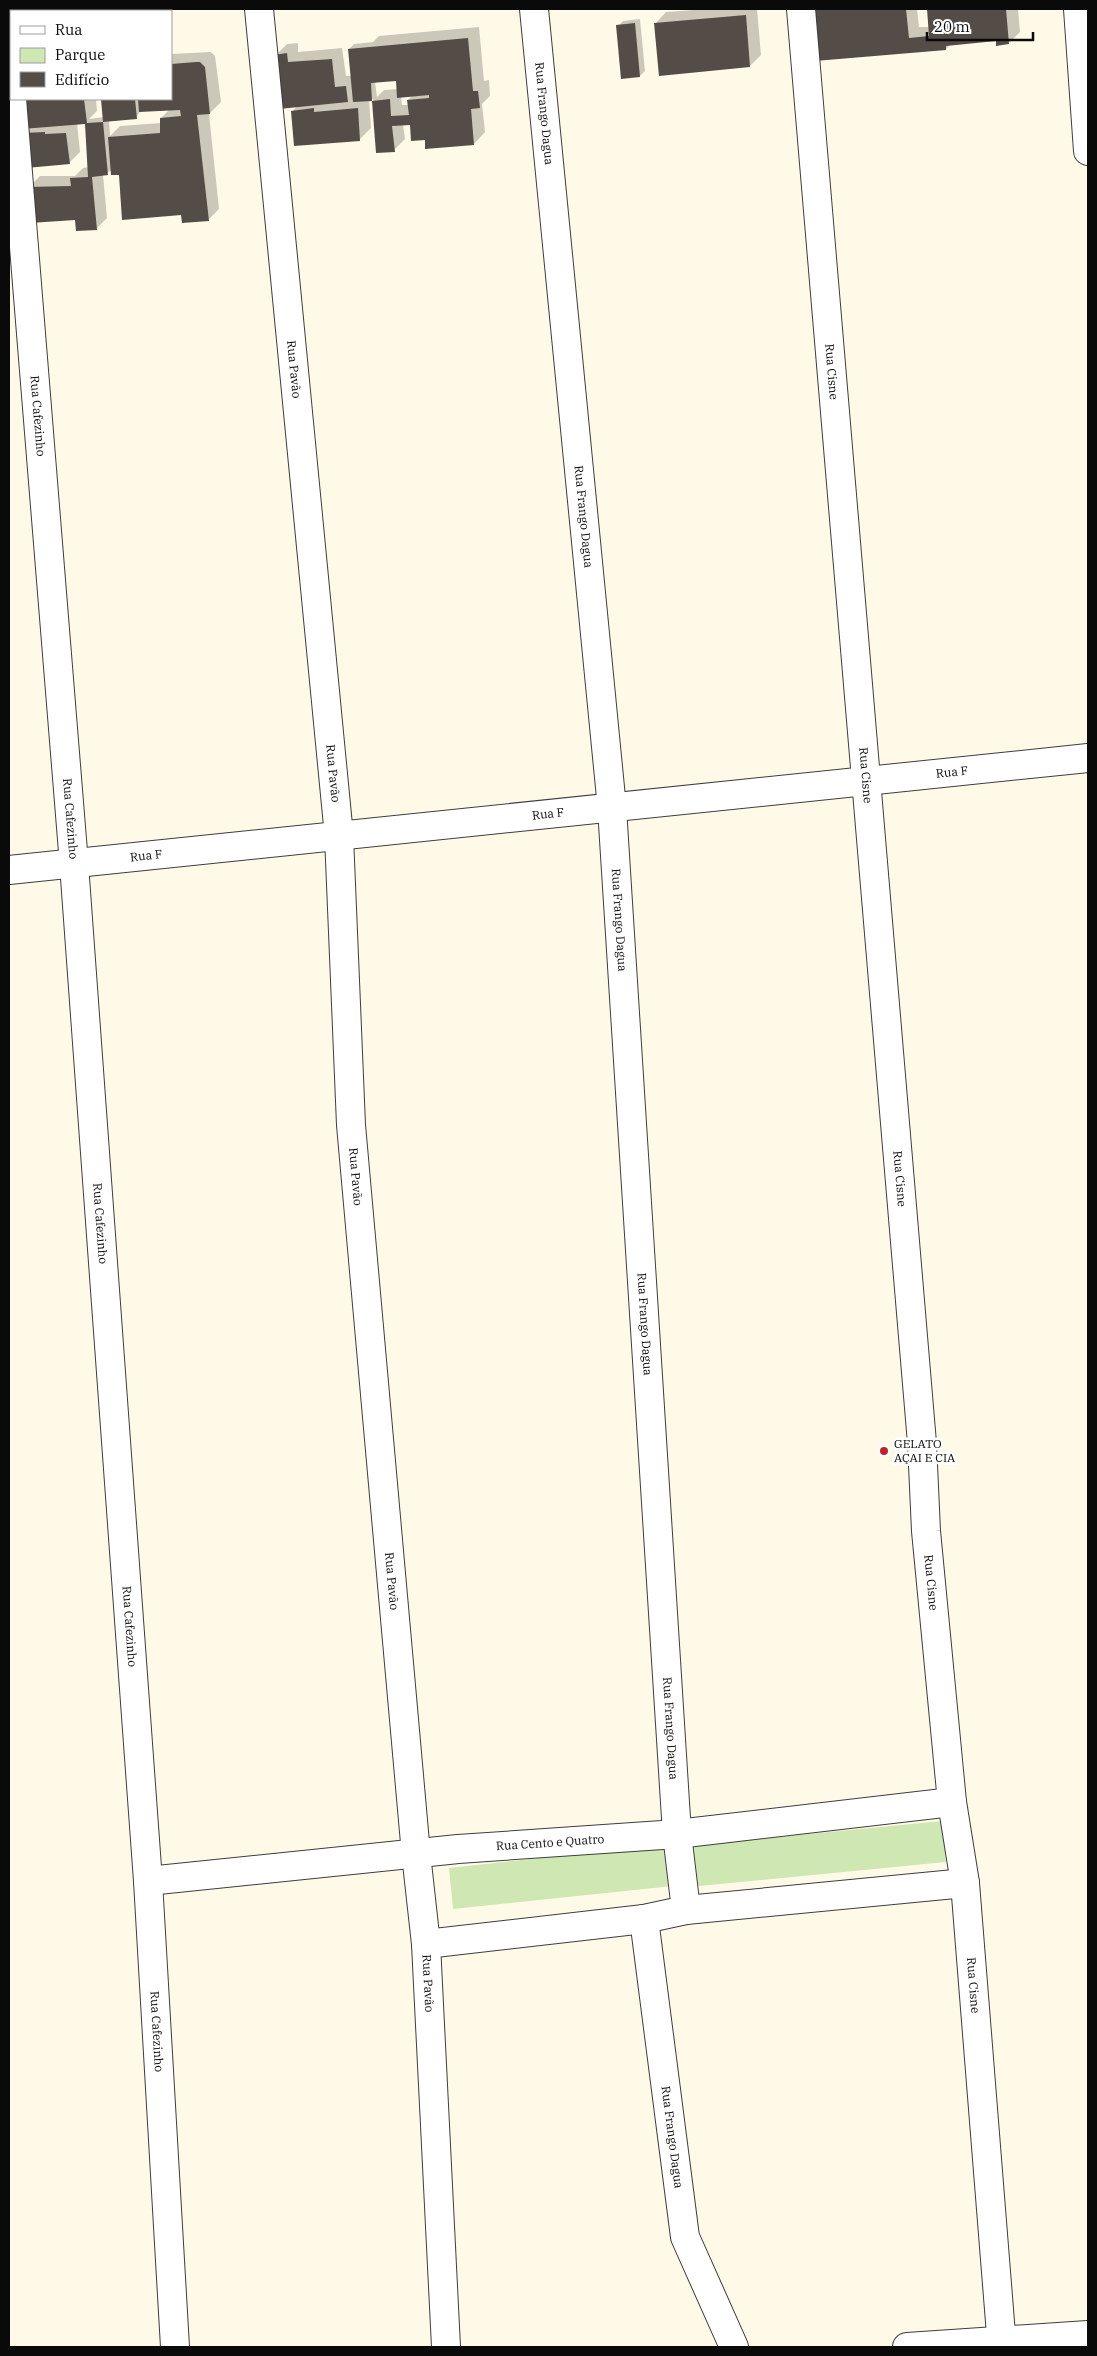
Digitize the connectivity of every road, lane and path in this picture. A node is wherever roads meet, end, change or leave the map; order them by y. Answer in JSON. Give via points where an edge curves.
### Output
{"nodes":[{"id":1,"x":259,"y":9,"type":"edge"},
{"id":2,"x":534,"y":9,"type":"edge"},
{"id":3,"x":801,"y":9,"type":"edge"},
{"id":4,"x":1078,"y":9,"type":"edge"},
{"id":5,"x":9,"y":53,"type":"edge"},
{"id":6,"x":10,"y":68,"type":"edge"},
{"id":7,"x":12,"y":100,"type":"edge"},
{"id":8,"x":1088,"y":151,"type":"edge"},
{"id":9,"x":1088,"y":758,"type":"edge"},
{"id":10,"x":866,"y":781,"type":"junction"},
{"id":11,"x":612,"y":808,"type":"junction"},
{"id":12,"x":339,"y":836,"type":"junction"},
{"id":13,"x":74,"y":864,"type":"junction"},
{"id":14,"x":9,"y":870,"type":"edge"},
{"id":15,"x":952,"y":1802,"type":"junction"},
{"id":16,"x":677,"y":1834,"type":"junction"},
{"id":17,"x":416,"y":1854,"type":"junction"},
{"id":18,"x":148,"y":1881,"type":"junction"},
{"id":19,"x":965,"y":1883,"type":"junction"},
{"id":20,"x":686,"y":1910,"type":"junction"},
{"id":21,"x":644,"y":1918,"type":"junction"},
{"id":22,"x":426,"y":1944,"type":"junction"},
{"id":23,"x":1088,"y":2335,"type":"edge"},
{"id":24,"x":1001,"y":2344,"type":"edge"},
{"id":25,"x":175,"y":2347,"type":"edge"},
{"id":26,"x":446,"y":2347,"type":"edge"},
{"id":27,"x":734,"y":2347,"type":"edge"},
{"id":28,"x":907,"y":2347,"type":"edge"}],
"edges":[{"from":1,"to":12,"type":"street","name":"Rua Pavão"},
{"from":2,"to":11,"type":"street","name":"Rua Frango Dagua"},
{"from":3,"to":10,"type":"street","name":"Rua Cisne"},
{"from":4,"to":8,"type":"street"},
{"from":5,"to":6,"type":"street"},
{"from":7,"to":13,"type":"street","name":"Rua Cafezinho"},
{"from":9,"to":10,"type":"street","name":"Rua F"},
{"from":10,"to":11,"type":"street","name":"Rua F"},
{"from":10,"to":15,"type":"street","name":"Rua Cisne","via":[[921,1433],[926,1531]]},
{"from":11,"to":12,"type":"street","name":"Rua F"},
{"from":11,"to":16,"type":"street","name":"Rua Frango Dagua"},
{"from":12,"to":13,"type":"street","name":"Rua F"},
{"from":12,"to":17,"type":"street","name":"Rua Pavão","via":[[351,1125]]},
{"from":13,"to":14,"type":"street","name":"Rua F"},
{"from":13,"to":18,"type":"street","name":"Rua Cafezinho"},
{"from":15,"to":16,"type":"street","name":"Rua Cento e Quatro"},
{"from":15,"to":19,"type":"street","name":"Rua Cisne"},
{"from":16,"to":17,"type":"street","name":"Rua Cento e Quatro"},
{"from":16,"to":20,"type":"street","name":"Rua Frango Dagua"},
{"from":17,"to":18,"type":"street","name":"Rua Cento e Quatro"},
{"from":17,"to":22,"type":"street","name":"Rua Pavão"},
{"from":18,"to":25,"type":"street","name":"Rua Cafezinho"},
{"from":19,"to":20,"type":"street"},
{"from":19,"to":24,"type":"street","name":"Rua Cisne"},
{"from":20,"to":21,"type":"street"},
{"from":21,"to":22,"type":"street"},
{"from":21,"to":27,"type":"street","name":"Rua Frango Dagua","via":[[685,2237]]},
{"from":22,"to":26,"type":"street","name":"Rua Pavão"},
{"from":23,"to":24,"type":"street"},
{"from":24,"to":28,"type":"street"}]}
